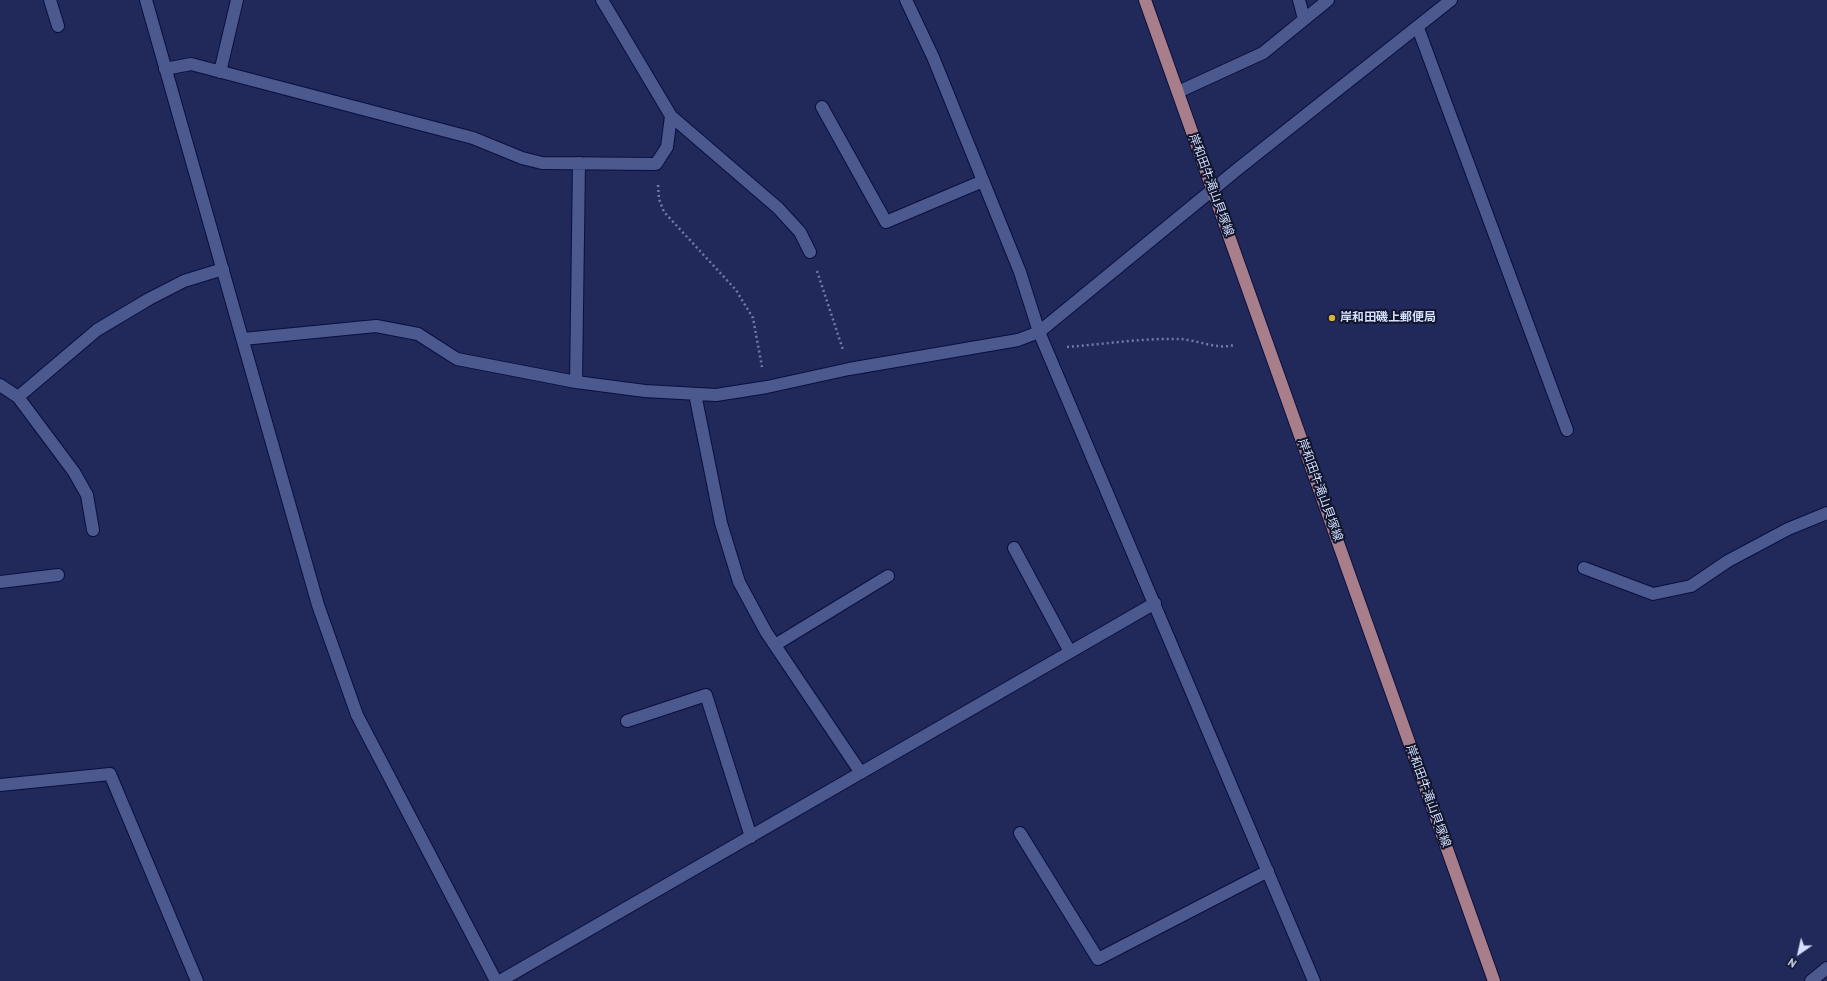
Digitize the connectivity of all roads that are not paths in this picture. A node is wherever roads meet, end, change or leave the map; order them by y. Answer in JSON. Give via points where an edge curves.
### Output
{"nodes":[{"id":1,"x":50,"y":0,"type":"edge"},
{"id":2,"x":146,"y":0,"type":"edge"},
{"id":3,"x":237,"y":0,"type":"edge"},
{"id":4,"x":602,"y":0,"type":"edge"},
{"id":5,"x":906,"y":0,"type":"edge"},
{"id":6,"x":1145,"y":0,"type":"edge"},
{"id":7,"x":1299,"y":0,"type":"edge"},
{"id":8,"x":1328,"y":0,"type":"edge"},
{"id":9,"x":1451,"y":0,"type":"edge"},
{"id":10,"x":1304,"y":19,"type":"junction"},
{"id":11,"x":58,"y":26,"type":"dead end"},
{"id":12,"x":1418,"y":28,"type":"junction"},
{"id":13,"x":165,"y":70,"type":"junction"},
{"id":14,"x":220,"y":72,"type":"junction"},
{"id":15,"x":1178,"y":92,"type":"junction"},
{"id":16,"x":822,"y":107,"type":"dead end"},
{"id":17,"x":671,"y":116,"type":"junction"},
{"id":18,"x":579,"y":164,"type":"junction"},
{"id":19,"x":983,"y":181,"type":"junction"},
{"id":20,"x":1212,"y":190,"type":"junction"},
{"id":21,"x":810,"y":252,"type":"road end"},
{"id":22,"x":223,"y":269,"type":"junction"},
{"id":23,"x":1039,"y":332,"type":"junction"},
{"id":24,"x":243,"y":339,"type":"junction"},
{"id":25,"x":576,"y":382,"type":"junction"},
{"id":26,"x":0,"y":385,"type":"edge"},
{"id":27,"x":695,"y":394,"type":"junction"},
{"id":28,"x":18,"y":397,"type":"junction"},
{"id":29,"x":1567,"y":430,"type":"dead end"},
{"id":30,"x":1827,"y":513,"type":"edge"},
{"id":31,"x":94,"y":530,"type":"dead end"},
{"id":32,"x":1014,"y":548,"type":"dead end"},
{"id":33,"x":1584,"y":568,"type":"dead end"},
{"id":34,"x":58,"y":575,"type":"dead end"},
{"id":35,"x":888,"y":576,"type":"dead end"},
{"id":36,"x":0,"y":582,"type":"edge"},
{"id":37,"x":1155,"y":603,"type":"junction"},
{"id":38,"x":775,"y":645,"type":"junction"},
{"id":39,"x":1070,"y":652,"type":"junction"},
{"id":40,"x":627,"y":721,"type":"dead end"},
{"id":41,"x":861,"y":773,"type":"junction"},
{"id":42,"x":0,"y":786,"type":"edge"},
{"id":43,"x":1020,"y":834,"type":"dead end"},
{"id":44,"x":751,"y":837,"type":"junction"},
{"id":45,"x":1268,"y":871,"type":"junction"},
{"id":46,"x":1827,"y":968,"type":"edge"},
{"id":47,"x":197,"y":981,"type":"edge"},
{"id":48,"x":496,"y":981,"type":"edge"},
{"id":49,"x":500,"y":981,"type":"edge"},
{"id":50,"x":1314,"y":981,"type":"edge"},
{"id":51,"x":1494,"y":981,"type":"edge"},
{"id":52,"x":1811,"y":981,"type":"edge"}],
"edges":[{"from":1,"to":11,"type":"street"},
{"from":2,"to":13,"type":"street"},
{"from":3,"to":14,"type":"street"},
{"from":4,"to":17,"type":"street"},
{"from":5,"to":19,"type":"street","via":[[933,57]]},
{"from":6,"to":15,"type":"main road","name":"岸和田牛滝山貝塚線"},
{"from":7,"to":10,"type":"street"},
{"from":8,"to":10,"type":"street"},
{"from":9,"to":12,"type":"street"},
{"from":10,"to":15,"type":"street","via":[[1263,53]]},
{"from":12,"to":20,"type":"street"},
{"from":12,"to":29,"type":"street"},
{"from":13,"to":14,"type":"street","via":[[191,64]]},
{"from":13,"to":22,"type":"street"},
{"from":14,"to":18,"type":"street","via":[[473,138],[522,158],[542,163]]},
{"from":15,"to":20,"type":"main road","name":"岸和田牛滝山貝塚線"},
{"from":16,"to":19,"type":"street","via":[[886,222]]},
{"from":17,"to":18,"type":"street","via":[[666,147],[656,164]]},
{"from":17,"to":21,"type":"street","via":[[778,208],[800,232]]},
{"from":18,"to":25,"type":"street"},
{"from":19,"to":23,"type":"street","via":[[1020,272]]},
{"from":20,"to":23,"type":"street"},
{"from":20,"to":51,"type":"main road","name":"岸和田牛滝山貝塚線"},
{"from":22,"to":24,"type":"street"},
{"from":22,"to":28,"type":"street","via":[[184,281],[97,330]]},
{"from":23,"to":27,"type":"street","via":[[1018,340],[849,369],[767,387],[716,395]]},
{"from":23,"to":37,"type":"street"},
{"from":24,"to":25,"type":"street","via":[[376,326],[418,334],[457,359]]},
{"from":24,"to":48,"type":"street","via":[[318,606],[357,715]]},
{"from":25,"to":27,"type":"street","via":[[645,391]]},
{"from":26,"to":28,"type":"street"},
{"from":27,"to":38,"type":"street","via":[[721,523],[739,582]]},
{"from":28,"to":31,"type":"street","via":[[74,472],[87,495]]},
{"from":30,"to":33,"type":"street","via":[[1788,529],[1728,561],[1691,586],[1652,594]]},
{"from":32,"to":39,"type":"street"},
{"from":34,"to":36,"type":"street"},
{"from":35,"to":38,"type":"street"},
{"from":37,"to":39,"type":"street"},
{"from":37,"to":45,"type":"street"},
{"from":38,"to":41,"type":"street"},
{"from":39,"to":41,"type":"street"},
{"from":40,"to":44,"type":"street","via":[[706,695]]},
{"from":41,"to":44,"type":"street"},
{"from":42,"to":47,"type":"street","via":[[110,774]]},
{"from":43,"to":45,"type":"street","via":[[1098,958]]},
{"from":44,"to":49,"type":"street"},
{"from":45,"to":50,"type":"street"},
{"from":46,"to":52,"type":"street"}]}
